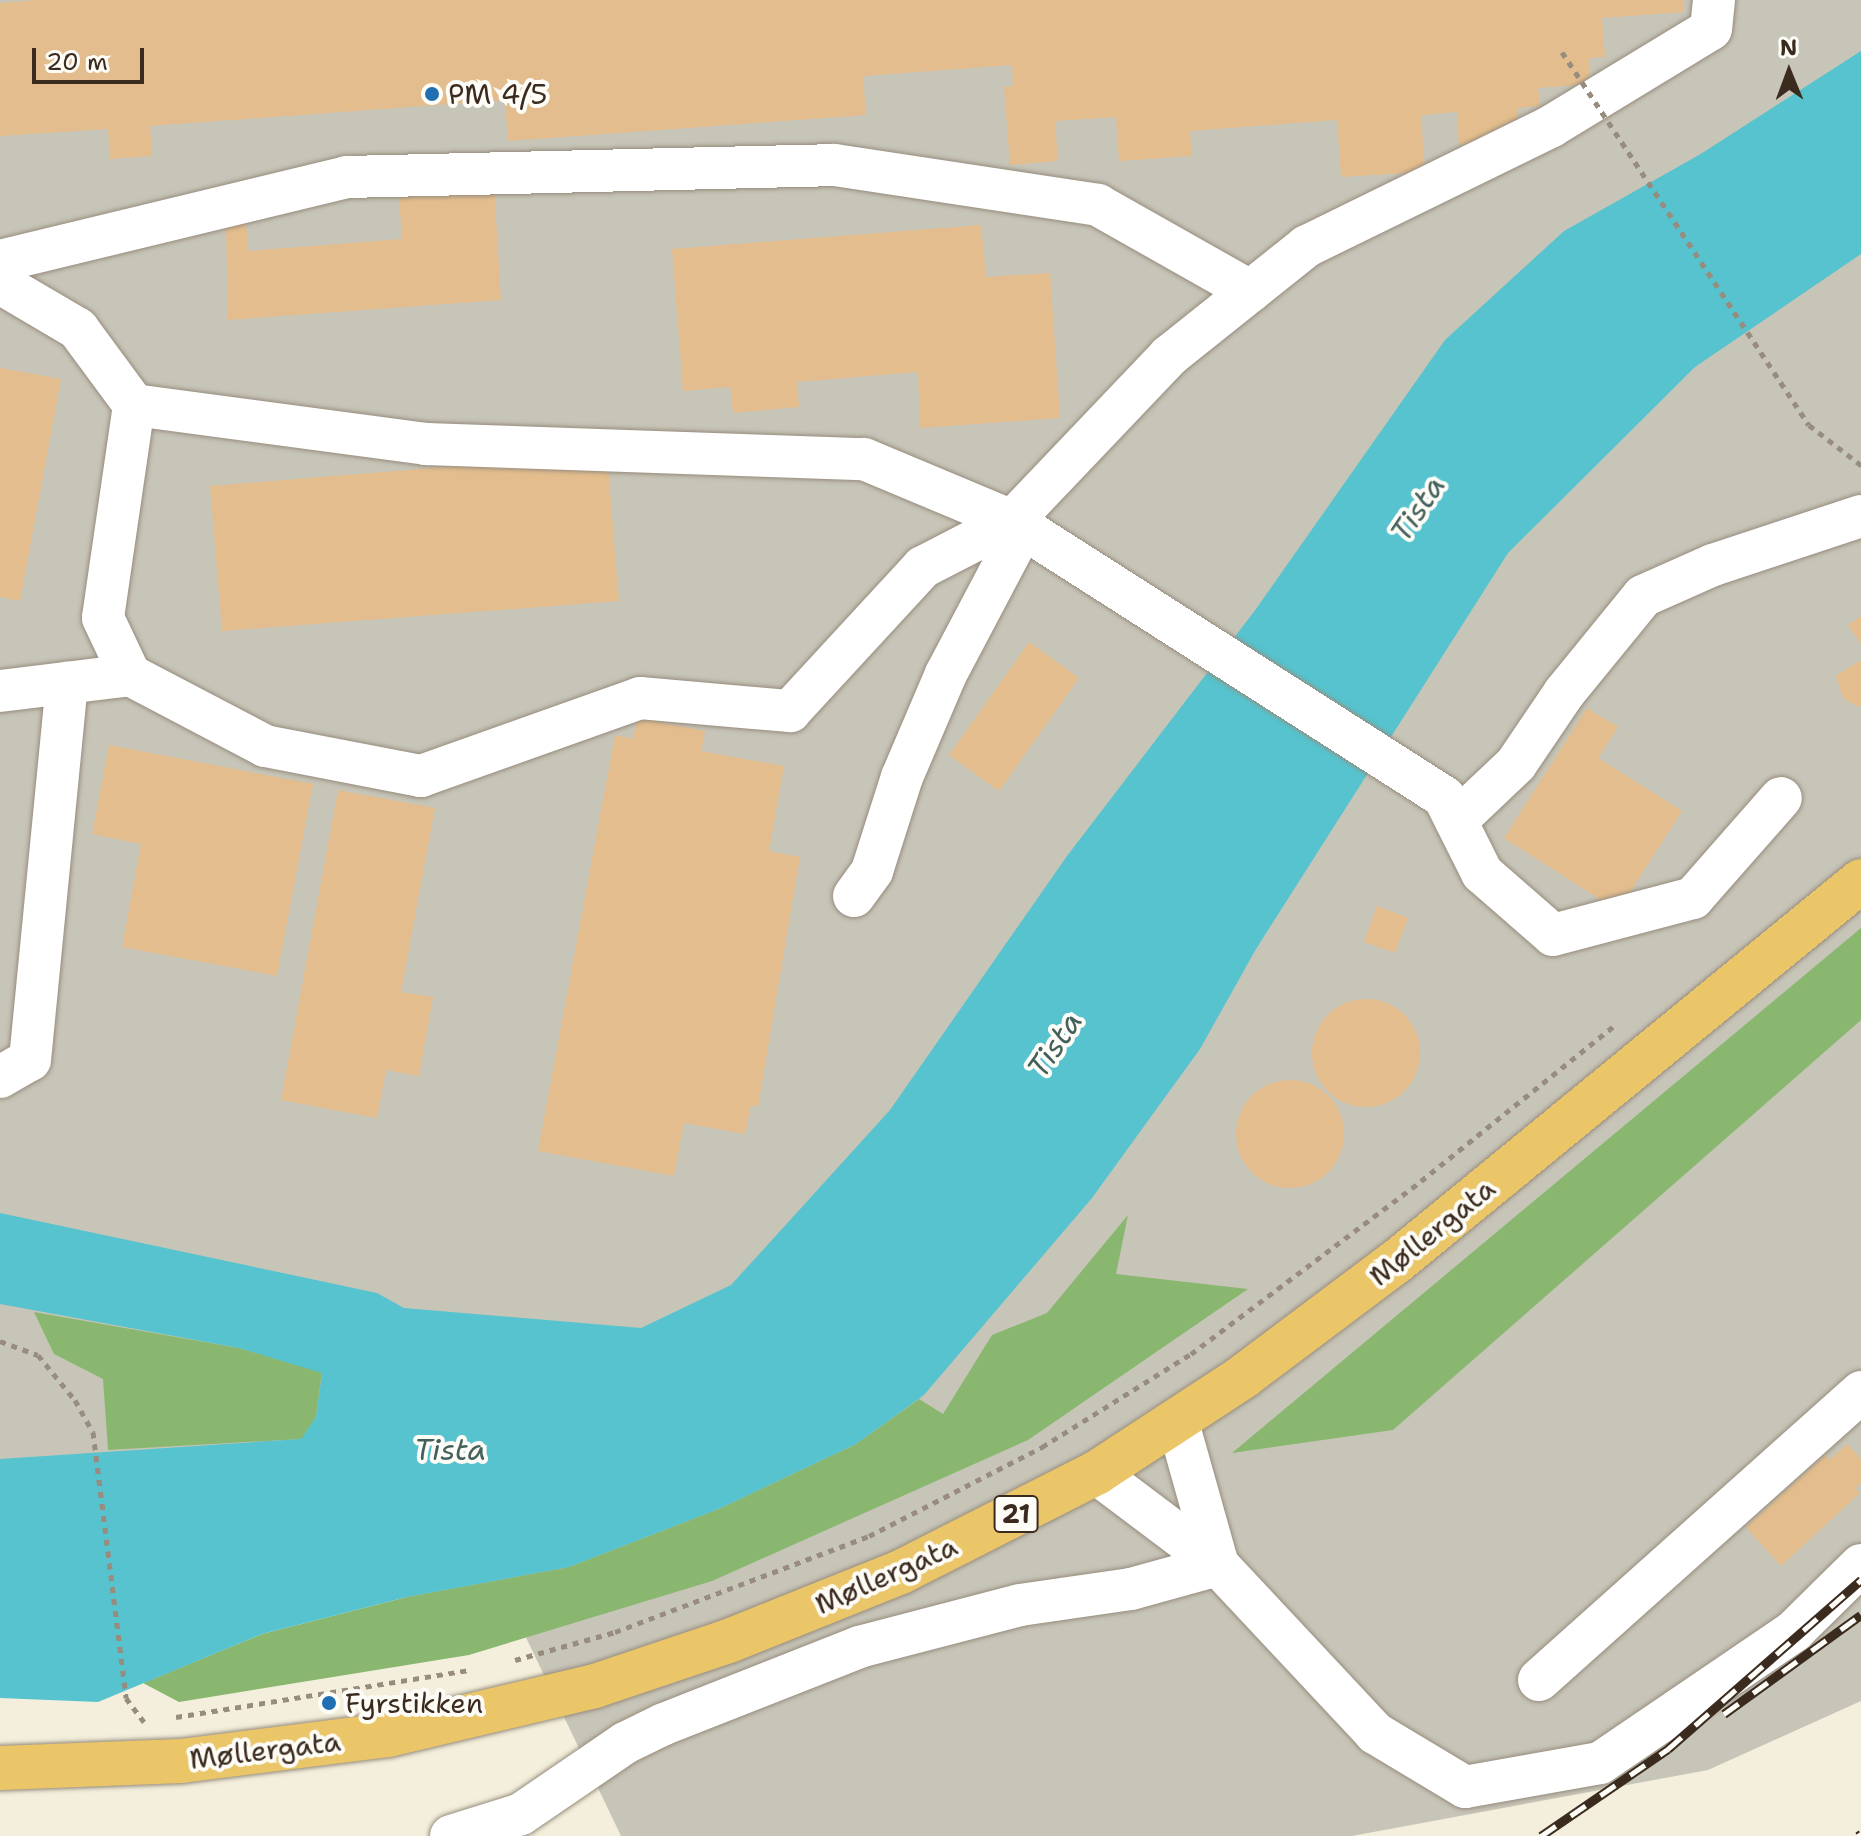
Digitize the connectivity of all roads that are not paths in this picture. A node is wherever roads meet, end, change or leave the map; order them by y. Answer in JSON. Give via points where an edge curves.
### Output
{"nodes":[{"id":1,"x":1714,"y":0,"type":"edge"},
{"id":2,"x":0,"y":261,"type":"edge"},
{"id":3,"x":0,"y":283,"type":"edge"},
{"id":4,"x":1250,"y":291,"type":"junction"},
{"id":5,"x":134,"y":405,"type":"junction"},
{"id":6,"x":1861,"y":516,"type":"edge"},
{"id":7,"x":1018,"y":524,"type":"junction"},
{"id":8,"x":130,"y":675,"type":"junction"},
{"id":9,"x":67,"y":683,"type":"junction"},
{"id":10,"x":0,"y":691,"type":"edge"},
{"id":11,"x":1781,"y":798,"type":"dead end"},
{"id":12,"x":1450,"y":809,"type":"junction"},
{"id":13,"x":1861,"y":881,"type":"edge"},
{"id":14,"x":854,"y":896,"type":"dead end"},
{"id":15,"x":0,"y":1077,"type":"edge"},
{"id":16,"x":1861,"y":1392,"type":"edge"},
{"id":17,"x":1178,"y":1423,"type":"junction"},
{"id":18,"x":1096,"y":1473,"type":"junction"},
{"id":19,"x":1218,"y":1565,"type":"junction"},
{"id":20,"x":1861,"y":1565,"type":"edge"},
{"id":21,"x":1539,"y":1680,"type":"dead end"},
{"id":22,"x":0,"y":1768,"type":"edge"},
{"id":23,"x":451,"y":1836,"type":"edge"}],
"edges":[{"from":1,"to":4,"type":"lane","via":[[1711,29],[1550,127],[1307,246]]},
{"from":2,"to":4,"type":"lane","via":[[347,177],[834,165],[1098,205]]},
{"from":3,"to":5,"type":"lane","via":[[78,329]]},
{"from":4,"to":7,"type":"lane","via":[[1169,356]]},
{"from":5,"to":7,"type":"lane","via":[[426,444],[864,459]]},
{"from":5,"to":8,"type":"lane","via":[[103,618]]},
{"from":6,"to":12,"type":"lane","via":[[1713,565],[1643,596],[1564,693],[1516,764]]},
{"from":7,"to":8,"type":"lane","via":[[923,567],[790,711],[640,698],[421,776],[265,746]]},
{"from":7,"to":12,"type":"lane"},
{"from":7,"to":14,"type":"lane","via":[[902,777],[872,871]]},
{"from":8,"to":9,"type":"lane"},
{"from":9,"to":10,"type":"lane"},
{"from":9,"to":15,"type":"lane","via":[[30,1060]]},
{"from":11,"to":12,"type":"lane","via":[[1693,898],[1553,935],[1482,873]]},
{"from":13,"to":17,"type":"main road","name":"Møllergata","number":"21","via":[[1396,1262]]},
{"from":16,"to":21,"type":"lane"},
{"from":17,"to":18,"type":"main road","name":"Møllergata","number":"21"},
{"from":17,"to":19,"type":"lane"},
{"from":18,"to":19,"type":"lane"},
{"from":18,"to":22,"type":"main road","name":"Møllergata","number":"21","via":[[875,1582],[729,1641],[595,1686],[388,1735],[280,1750],[181,1761]]},
{"from":19,"to":20,"type":"lane","via":[[1375,1733],[1465,1787],[1600,1763],[1794,1631]]},
{"from":19,"to":23,"type":"lane","via":[[1131,1589],[1020,1605],[859,1647],[664,1724],[625,1743],[521,1814]]}]}
